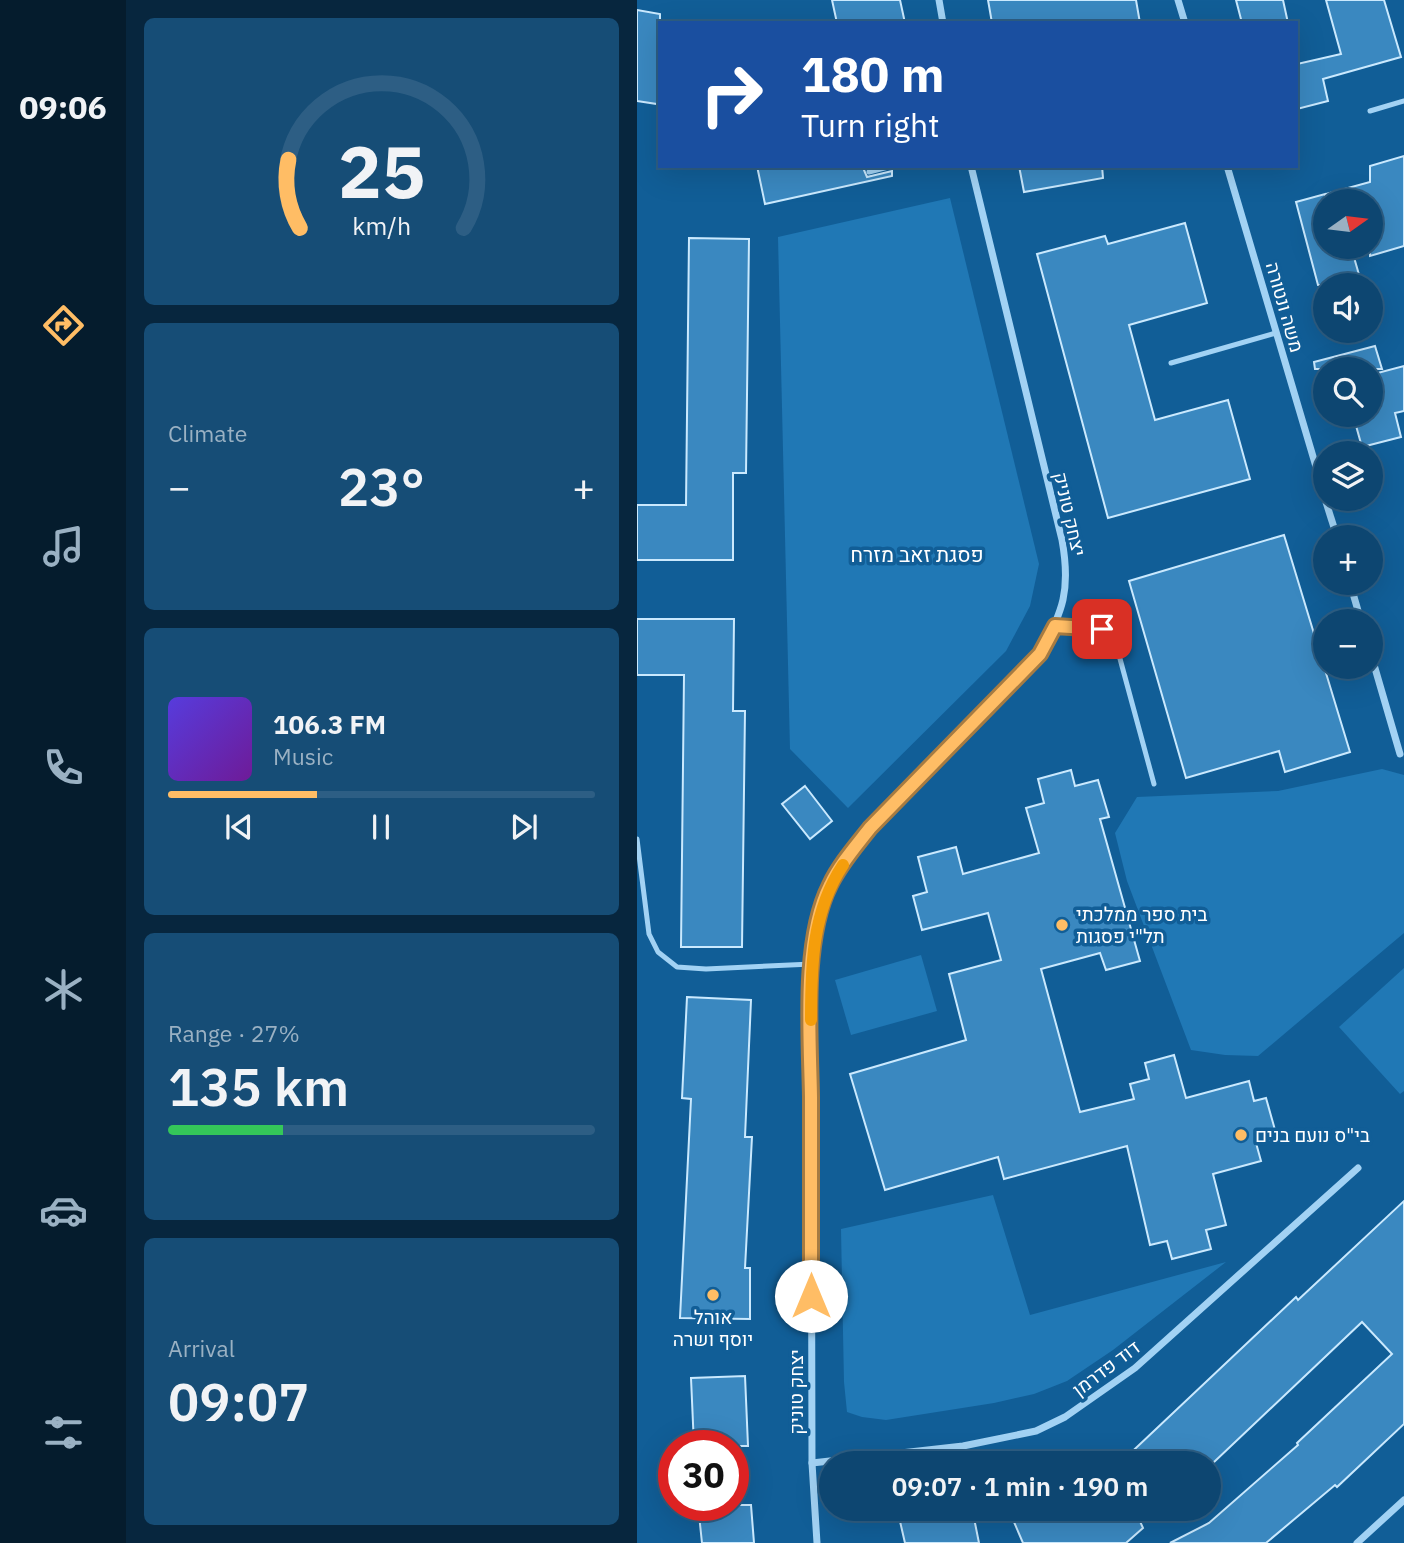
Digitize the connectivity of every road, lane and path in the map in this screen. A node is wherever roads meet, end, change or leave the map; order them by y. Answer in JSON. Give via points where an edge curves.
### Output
{"nodes":[{"id":1,"x":939,"y":0,"type":"edge"},
{"id":2,"x":1178,"y":0,"type":"edge"},
{"id":3,"x":943,"y":21,"type":"edge"},
{"id":4,"x":1184,"y":21,"type":"edge"},
{"id":5,"x":1404,"y":101,"type":"edge"},
{"id":6,"x":1370,"y":111,"type":"dead end"},
{"id":7,"x":884,"y":168,"type":"edge"},
{"id":8,"x":971,"y":168,"type":"edge"},
{"id":9,"x":1228,"y":168,"type":"edge"},
{"id":10,"x":869,"y":172,"type":"dead end"},
{"id":11,"x":1276,"y":332,"type":"junction"},
{"id":12,"x":1171,"y":363,"type":"dead end"},
{"id":13,"x":1313,"y":457,"type":"edge"},
{"id":14,"x":1055,"y":626,"type":"junction"},
{"id":15,"x":1378,"y":679,"type":"edge"},
{"id":16,"x":1401,"y":754,"type":"dead end"},
{"id":17,"x":1154,"y":784,"type":"dead end"},
{"id":18,"x":637,"y":839,"type":"edge"},
{"id":19,"x":812,"y":964,"type":"junction"},
{"id":20,"x":1358,"y":1168,"type":"dead end"},
{"id":21,"x":811,"y":1463,"type":"junction"},
{"id":22,"x":1404,"y":1500,"type":"edge"},
{"id":23,"x":817,"y":1543,"type":"edge"},
{"id":24,"x":1357,"y":1543,"type":"edge"}],
"edges":[{"from":1,"to":3,"type":"street"},
{"from":2,"to":4,"type":"street"},
{"from":5,"to":6,"type":"lane"},
{"from":7,"to":10,"type":"lane"},
{"from":8,"to":14,"type":"street","name":"יצחק טוניק","via":[[1062,540],[1067,568],[1065,597]]},
{"from":9,"to":11,"type":"street","name":"משה ונטורה"},
{"from":11,"to":12,"type":"lane"},
{"from":11,"to":13,"type":"street","name":"משה ונטורה"},
{"from":14,"to":17,"type":"lane","via":[[1102,629],[1116,644]]},
{"from":14,"to":19,"type":"street","name":"יצחק טוניק","via":[[1040,654],[850,853],[830,885],[820,914]]},
{"from":15,"to":16,"type":"street"},
{"from":18,"to":19,"type":"lane","via":[[649,934],[658,952],[677,967]]},
{"from":19,"to":21,"type":"street","name":"יצחק טוניק"},
{"from":20,"to":21,"type":"street","name":"דוד פדרמן","via":[[1135,1368],[1065,1417],[1036,1431],[963,1447]]},
{"from":21,"to":23,"type":"street","name":"יצחק טוניק"},
{"from":22,"to":24,"type":"street"}]}
